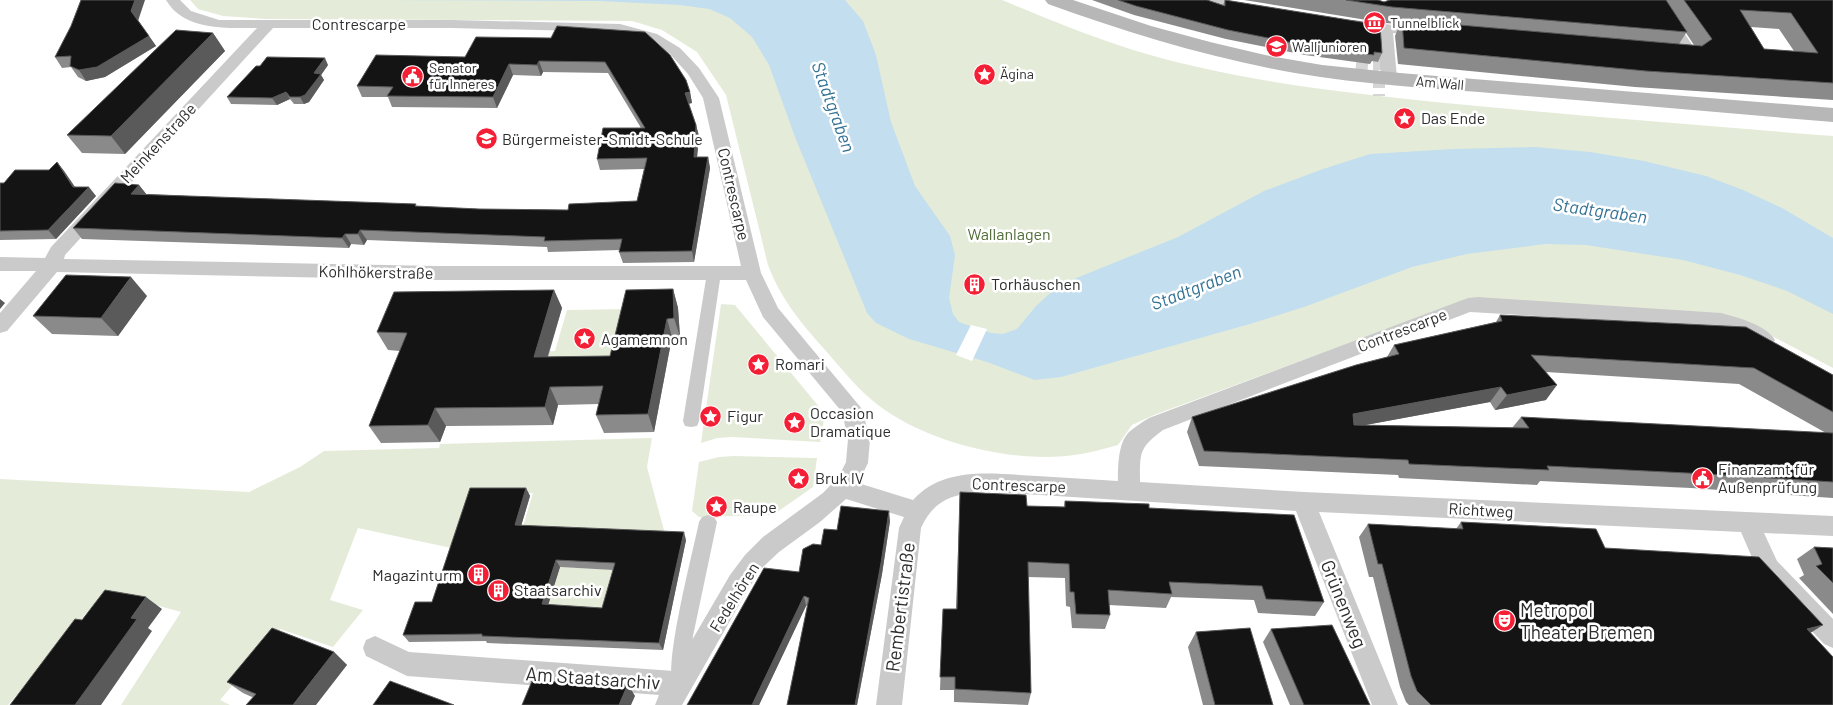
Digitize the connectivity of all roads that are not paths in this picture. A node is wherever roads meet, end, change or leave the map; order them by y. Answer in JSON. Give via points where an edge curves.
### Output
{"nodes":[{"id":1,"x":173,"y":0,"type":"edge"},
{"id":2,"x":1055,"y":0,"type":"edge"},
{"id":3,"x":1206,"y":0,"type":"edge"},
{"id":4,"x":1656,"y":0,"type":"edge"},
{"id":5,"x":1265,"y":11,"type":"edge"},
{"id":6,"x":1341,"y":23,"type":"edge"},
{"id":7,"x":270,"y":24,"type":"junction"},
{"id":8,"x":1386,"y":29,"type":"junction"},
{"id":9,"x":1438,"y":34,"type":"edge"},
{"id":10,"x":1669,"y":53,"type":"edge"},
{"id":11,"x":1389,"y":78,"type":"junction"},
{"id":12,"x":1833,"y":115,"type":"edge"},
{"id":13,"x":0,"y":264,"type":"edge"},
{"id":14,"x":52,"y":265,"type":"junction"},
{"id":15,"x":714,"y":273,"type":"junction"},
{"id":16,"x":752,"y":273,"type":"junction"},
{"id":17,"x":0,"y":326,"type":"edge"},
{"id":18,"x":1781,"y":348,"type":"edge"},
{"id":19,"x":691,"y":421,"type":"dead end"},
{"id":20,"x":843,"y":488,"type":"junction"},
{"id":21,"x":1129,"y":490,"type":"junction"},
{"id":22,"x":1304,"y":502,"type":"junction"},
{"id":23,"x":917,"y":511,"type":"junction"},
{"id":24,"x":708,"y":522,"type":"dead end"},
{"id":25,"x":1748,"y":522,"type":"junction"},
{"id":26,"x":1833,"y":526,"type":"edge"},
{"id":27,"x":1833,"y":636,"type":"edge"},
{"id":28,"x":376,"y":648,"type":"dead end"},
{"id":29,"x":674,"y":694,"type":"edge"},
{"id":30,"x":889,"y":705,"type":"edge"},
{"id":31,"x":1385,"y":705,"type":"edge"}],
"edges":[{"from":1,"to":7,"type":"street","name":"Contrescarpe","via":[[176,8],[193,18],[219,24]]},
{"from":2,"to":11,"type":"main road","name":"Am Wall","via":[[1123,24],[1211,49],[1295,66]]},
{"from":3,"to":5,"type":"street"},
{"from":4,"to":10,"type":"street","via":[[1691,55]]},
{"from":6,"to":8,"type":"street"},
{"from":7,"to":14,"type":"street","name":"Meinkenstraße","via":[[56,252]]},
{"from":7,"to":16,"type":"street","name":"Contrescarpe","via":[[602,27],[644,32],[658,39],[681,55],[711,98]]},
{"from":8,"to":9,"type":"street"},
{"from":8,"to":11,"type":"street"},
{"from":11,"to":12,"type":"main road","name":"Am Wall"},
{"from":13,"to":14,"type":"street","name":"Kohlhökerstraße"},
{"from":14,"to":15,"type":"street","name":"Kohlhökerstraße"},
{"from":14,"to":17,"type":"street","name":"Meinkenstraße"},
{"from":15,"to":16,"type":"street","name":"Kohlhökerstraße"},
{"from":15,"to":19,"type":"street"},
{"from":16,"to":20,"type":"street","name":"Contrescarpe","via":[[770,312],[852,409],[858,426],[859,447],[857,462]]},
{"from":18,"to":21,"type":"street","name":"Contrescarpe","via":[[1738,325],[1721,320],[1468,305],[1156,424],[1136,439],[1129,462]]},
{"from":20,"to":23,"type":"street"},
{"from":20,"to":29,"type":"street","name":"Fedelhören","via":[[827,505],[781,537],[753,562]]},
{"from":21,"to":22,"type":"street","name":"Richtweg"},
{"from":21,"to":23,"type":"street","name":"Contrescarpe","via":[[978,482],[940,489]]},
{"from":22,"to":25,"type":"street","name":"Richtweg"},
{"from":22,"to":31,"type":"street","name":"Grünenweg"},
{"from":23,"to":30,"type":"street","name":"Rembertistraße","via":[[910,528]]},
{"from":24,"to":29,"type":"street","name":"Am Staatsarchiv"},
{"from":25,"to":26,"type":"street","name":"Richtweg"},
{"from":25,"to":27,"type":"street","via":[[1768,568]]},
{"from":28,"to":29,"type":"street","name":"Am Staatsarchiv","via":[[407,664]]}]}
